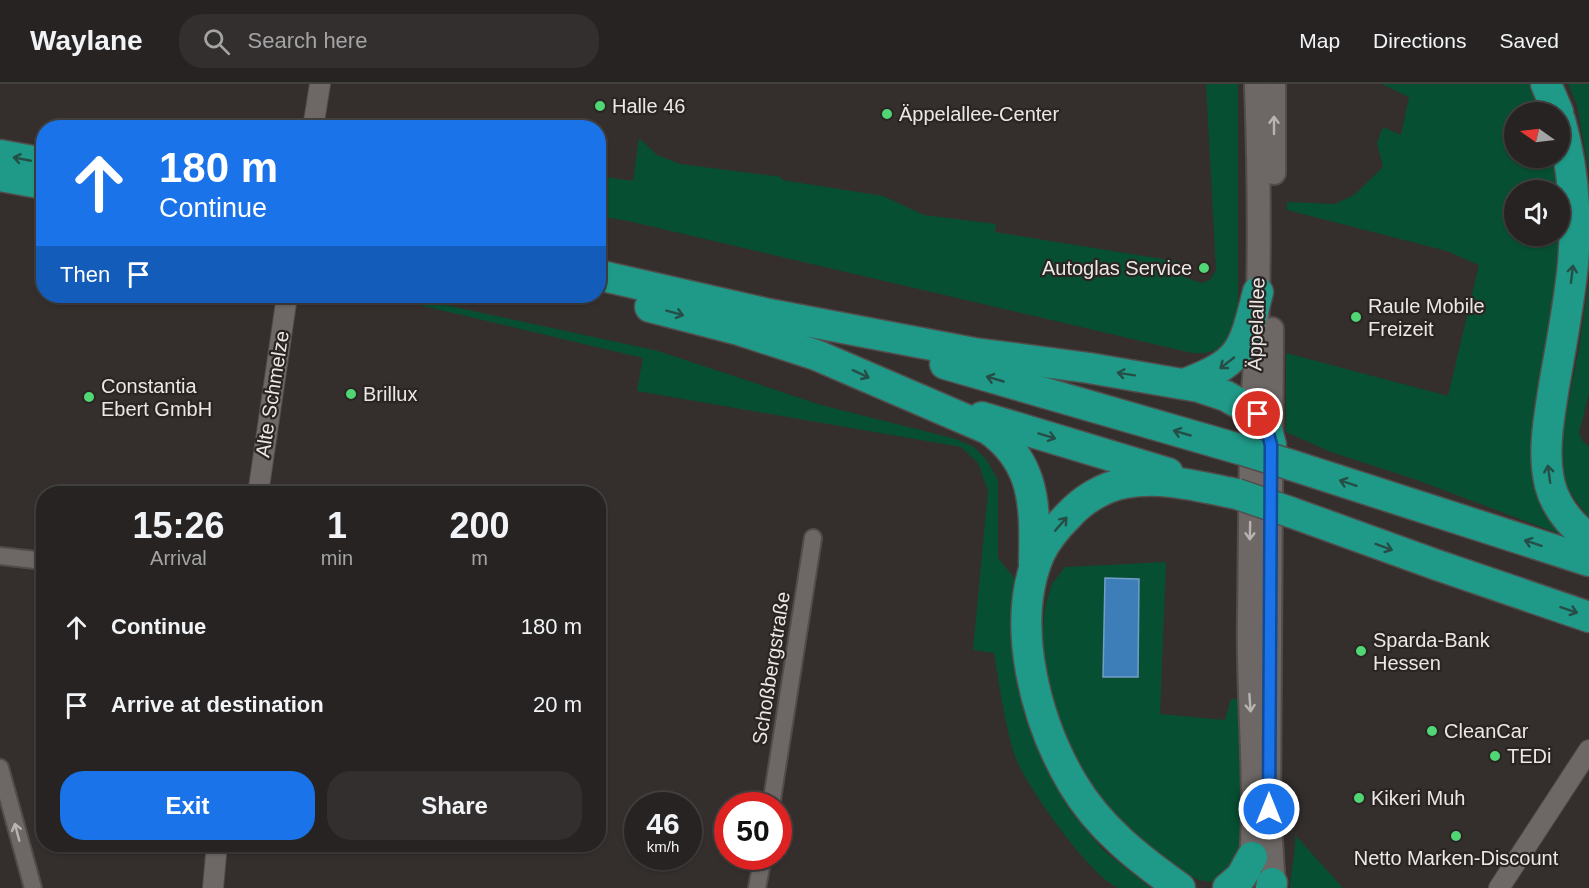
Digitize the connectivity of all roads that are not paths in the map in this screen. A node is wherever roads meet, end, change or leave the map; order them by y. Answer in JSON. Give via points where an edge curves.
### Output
{"nodes":[{"id":1,"x":320,"y":84,"type":"edge"},
{"id":2,"x":1257,"y":84,"type":"edge"},
{"id":3,"x":1274,"y":84,"type":"edge"},
{"id":4,"x":1546,"y":84,"type":"edge"},
{"id":5,"x":1554,"y":102,"type":"edge"},
{"id":6,"x":314,"y":120,"type":"edge"},
{"id":7,"x":0,"y":155,"type":"edge"},
{"id":8,"x":36,"y":162,"type":"edge"},
{"id":9,"x":1570,"y":165,"type":"edge"},
{"id":10,"x":0,"y":176,"type":"edge"},
{"id":11,"x":36,"y":183,"type":"edge"},
{"id":12,"x":606,"y":277,"type":"edge"},
{"id":13,"x":1258,"y":292,"type":"junction"},
{"id":14,"x":606,"y":295,"type":"edge"},
{"id":15,"x":286,"y":303,"type":"edge"},
{"id":16,"x":769,"y":314,"type":"junction"},
{"id":17,"x":1184,"y":384,"type":"junction"},
{"id":18,"x":910,"y":396,"type":"junction"},
{"id":19,"x":1252,"y":410,"type":"junction"},
{"id":20,"x":1281,"y":455,"type":"junction"},
{"id":21,"x":259,"y":486,"type":"edge"},
{"id":22,"x":1237,"y":494,"type":"junction"},
{"id":23,"x":813,"y":538,"type":"dead end"},
{"id":24,"x":1589,"y":539,"type":"edge"},
{"id":25,"x":0,"y":556,"type":"edge"},
{"id":26,"x":36,"y":560,"type":"edge"},
{"id":27,"x":1589,"y":561,"type":"edge"},
{"id":28,"x":1033,"y":575,"type":"junction"},
{"id":29,"x":1589,"y":617,"type":"edge"},
{"id":30,"x":1589,"y":750,"type":"edge"},
{"id":31,"x":0,"y":768,"type":"edge"},
{"id":32,"x":773,"y":792,"type":"edge"},
{"id":33,"x":216,"y":852,"type":"edge"},
{"id":34,"x":1252,"y":857,"type":"junction"},
{"id":35,"x":761,"y":870,"type":"edge"},
{"id":36,"x":1266,"y":887,"type":"edge"},
{"id":37,"x":33,"y":888,"type":"edge"},
{"id":38,"x":213,"y":888,"type":"edge"},
{"id":39,"x":758,"y":888,"type":"edge"},
{"id":40,"x":1179,"y":888,"type":"edge"},
{"id":41,"x":1228,"y":888,"type":"edge"},
{"id":42,"x":1499,"y":888,"type":"edge"}],
"edges":[{"from":1,"to":6,"type":"street"},
{"from":2,"to":13,"type":"main road","name":"Äppelallee"},
{"from":20,"to":3,"type":"main road","name":"Äppelallee","one_way":true},
{"from":4,"to":5,"type":"highway"},
{"from":8,"to":7,"type":"highway","one_way":true},
{"from":24,"to":9,"type":"highway","one_way":true,"via":[[1561,510],[1547,470],[1548,421],[1569,294],[1574,230]]},
{"from":10,"to":11,"type":"highway"},
{"from":12,"to":16,"type":"highway"},
{"from":13,"to":17,"type":"highway","one_way":true,"via":[[1249,327],[1235,357],[1225,366]]},
{"from":13,"to":19,"type":"main road","name":"Äppelallee"},
{"from":14,"to":18,"type":"highway","one_way":true,"via":[[797,349]]},
{"from":15,"to":21,"type":"street","name":"Alte Schmelze"},
{"from":17,"to":16,"type":"highway","one_way":true,"via":[[974,353]]},
{"from":20,"to":16,"type":"highway","one_way":true,"bridge":true,"via":[[1239,449]]},
{"from":17,"to":19,"type":"highway","via":[[1213,391]]},
{"from":18,"to":22,"type":"highway","one_way":true},
{"from":18,"to":28,"type":"highway","via":[[988,429],[1010,447],[1028,478],[1032,497]]},
{"from":19,"to":20,"type":"highway","via":[[1263,419]]},
{"from":19,"to":34,"type":"main road","name":"Äppelallee","one_way":true},
{"from":27,"to":20,"type":"highway","one_way":true},
{"from":20,"to":36,"type":"main road","name":"Äppelallee"},
{"from":28,"to":22,"type":"highway","one_way":true,"via":[[1040,554],[1057,527],[1083,502],[1110,487],[1159,481]]},
{"from":22,"to":29,"type":"highway","one_way":true,"bridge":true},
{"from":23,"to":32,"type":"street","name":"Schoßbergstraße"},
{"from":25,"to":26,"type":"street"},
{"from":28,"to":40,"type":"highway","via":[[1028,646],[1042,718],[1055,752],[1104,825]]},
{"from":30,"to":42,"type":"street"},
{"from":37,"to":31,"type":"street","one_way":true},
{"from":33,"to":38,"type":"street"},
{"from":34,"to":36,"type":"main road","name":"Äppelallee"},
{"from":34,"to":41,"type":"highway","via":[[1241,877]]},
{"from":35,"to":39,"type":"street"}]}
